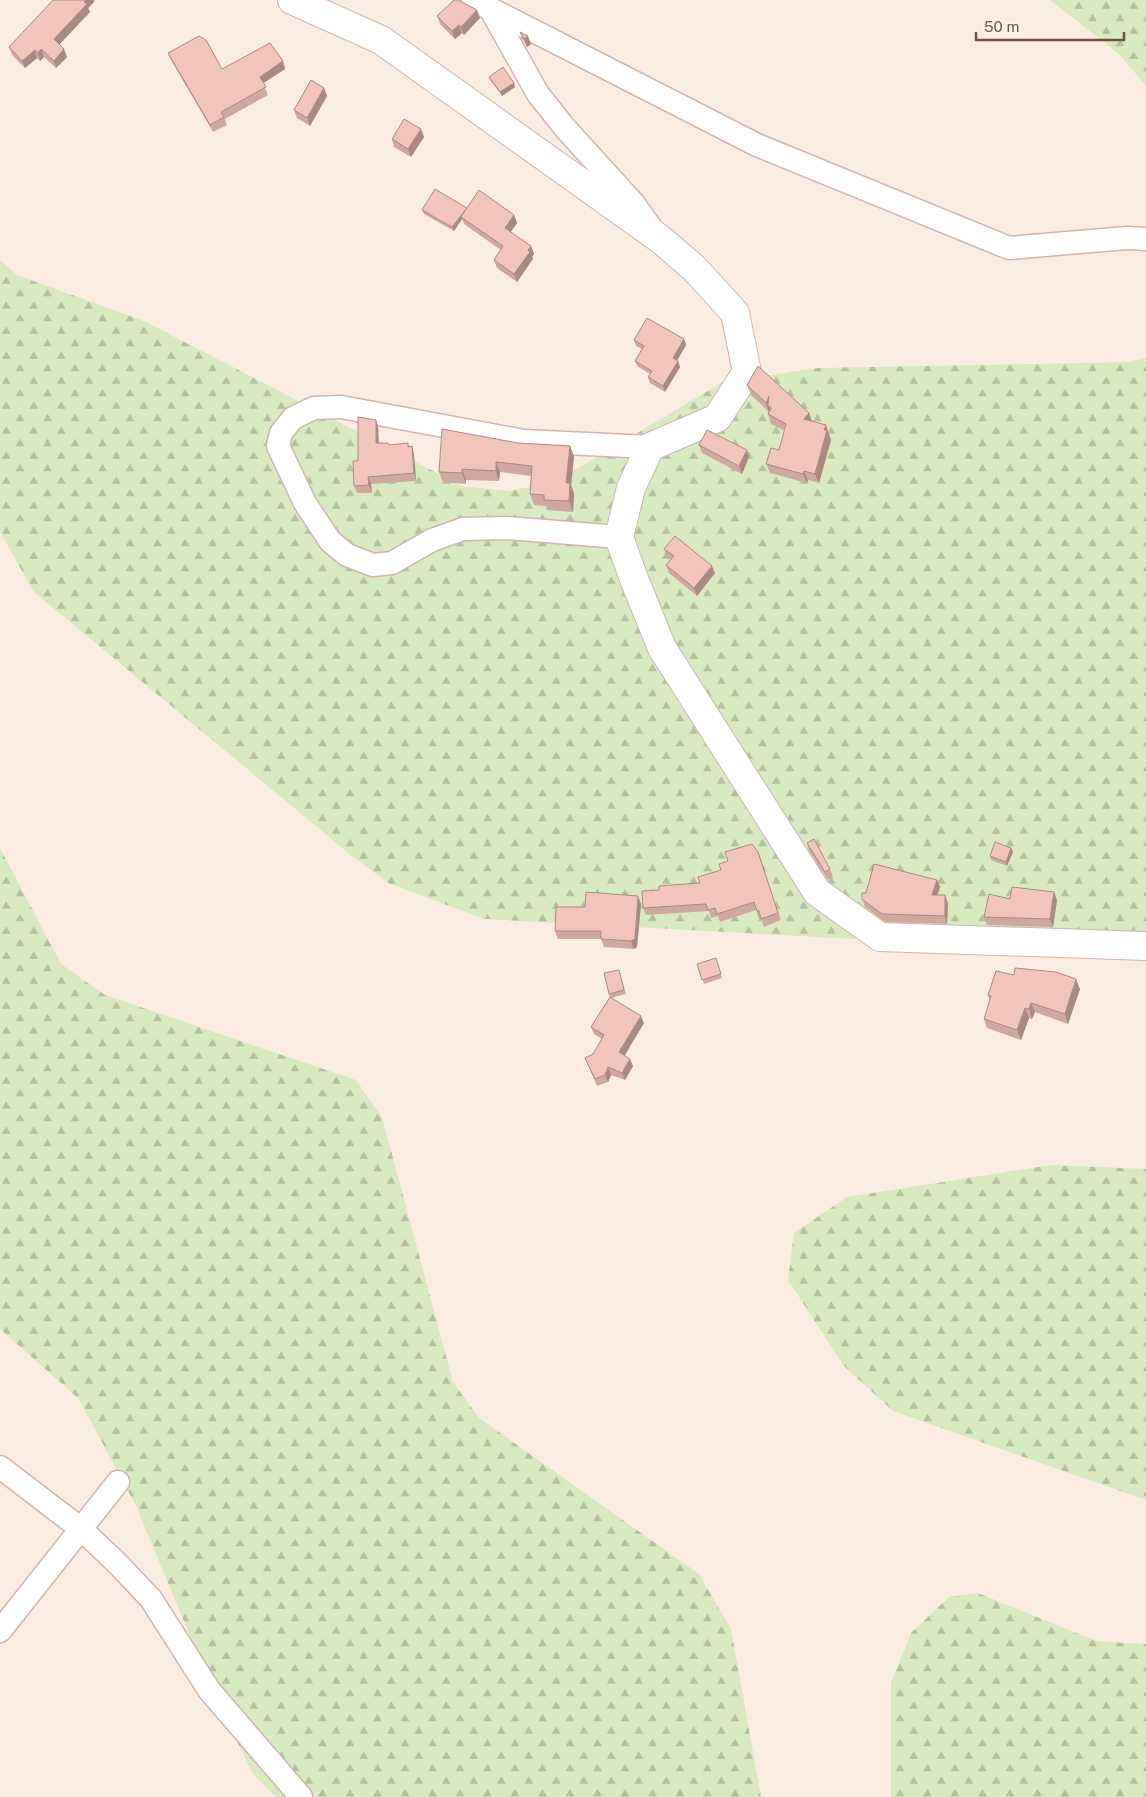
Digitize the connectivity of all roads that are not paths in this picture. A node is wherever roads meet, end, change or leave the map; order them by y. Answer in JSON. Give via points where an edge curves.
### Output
{"nodes":[{"id":1,"x":292,"y":0,"type":"edge"},
{"id":2,"x":482,"y":2,"type":"edge"},
{"id":3,"x":660,"y":239,"type":"junction"},
{"id":4,"x":1146,"y":239,"type":"edge"},
{"id":5,"x":650,"y":447,"type":"junction"},
{"id":6,"x":619,"y":537,"type":"junction"},
{"id":7,"x":1146,"y":946,"type":"edge"},
{"id":8,"x":0,"y":1467,"type":"edge"},
{"id":9,"x":118,"y":1482,"type":"dead end"},
{"id":10,"x":81,"y":1529,"type":"junction"},
{"id":11,"x":0,"y":1632,"type":"edge"},
{"id":12,"x":301,"y":1797,"type":"edge"}],
"edges":[{"from":1,"to":3,"type":"street","via":[[381,40]]},
{"from":2,"to":3,"type":"street","via":[[538,94],[634,204]]},
{"from":2,"to":4,"type":"street","via":[[757,146],[1009,248]]},
{"from":3,"to":5,"type":"street","via":[[694,268],[735,313],[747,372],[717,418]]},
{"from":5,"to":6,"type":"street","via":[[631,488]]},
{"from":5,"to":6,"type":"street","via":[[524,440],[341,407],[314,408],[293,418],[281,433],[278,446],[305,504],[330,541],[347,555],[373,565],[392,563],[432,540],[463,529],[507,528]]},
{"from":6,"to":7,"type":"street","via":[[662,648],[817,892],[880,937]]},
{"from":8,"to":10,"type":"street"},
{"from":9,"to":10,"type":"street"},
{"from":10,"to":11,"type":"street"},
{"from":10,"to":12,"type":"street","via":[[151,1599],[209,1690]]}]}
